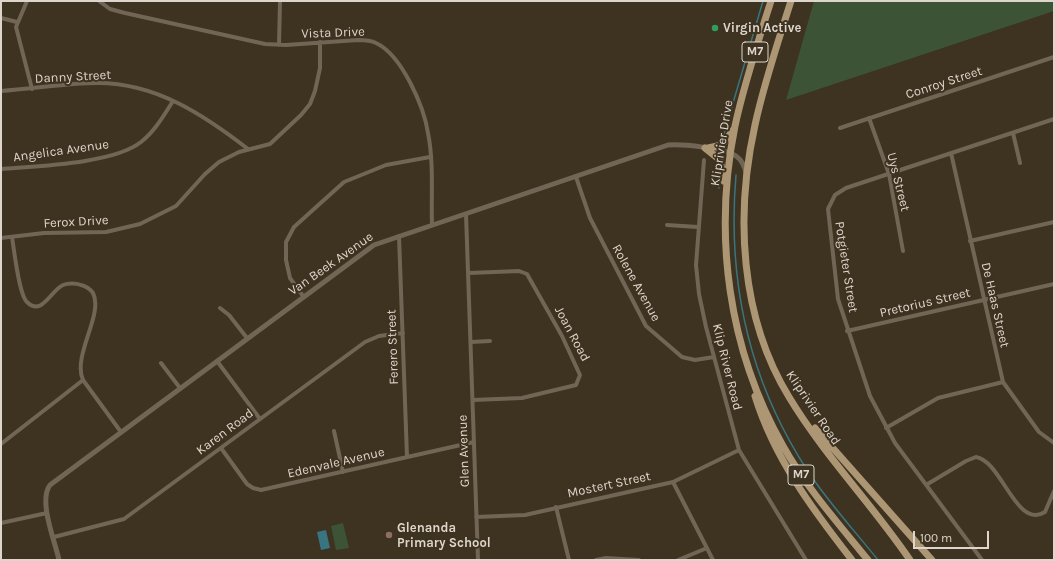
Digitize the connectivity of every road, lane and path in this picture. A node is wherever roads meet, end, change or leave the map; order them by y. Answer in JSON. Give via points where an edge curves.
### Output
{"nodes":[{"id":1,"x":27,"y":1,"type":"edge"},
{"id":2,"x":99,"y":1,"type":"edge"},
{"id":3,"x":280,"y":1,"type":"edge"},
{"id":4,"x":771,"y":1,"type":"edge"},
{"id":5,"x":791,"y":1,"type":"edge"},
{"id":6,"x":1,"y":18,"type":"edge"},
{"id":7,"x":17,"y":22,"type":"junction"},
{"id":8,"x":320,"y":42,"type":"junction"},
{"id":9,"x":279,"y":45,"type":"junction"},
{"id":10,"x":1054,"y":57,"type":"edge"},
{"id":11,"x":32,"y":89,"type":"junction"},
{"id":12,"x":1,"y":91,"type":"edge"},
{"id":13,"x":173,"y":101,"type":"junction"},
{"id":14,"x":869,"y":118,"type":"junction"},
{"id":15,"x":1054,"y":119,"type":"edge"},
{"id":16,"x":735,"y":127,"type":"junction"},
{"id":17,"x":840,"y":128,"type":"dead end"},
{"id":18,"x":1013,"y":133,"type":"junction"},
{"id":19,"x":706,"y":148,"type":"junction"},
{"id":20,"x":248,"y":149,"type":"junction"},
{"id":21,"x":951,"y":153,"type":"junction"},
{"id":22,"x":730,"y":154,"type":"junction"},
{"id":23,"x":430,"y":157,"type":"junction"},
{"id":24,"x":704,"y":160,"type":"dead end"},
{"id":25,"x":1020,"y":162,"type":"dead end"},
{"id":26,"x":1,"y":169,"type":"edge"},
{"id":27,"x":889,"y":174,"type":"junction"},
{"id":28,"x":747,"y":175,"type":"junction"},
{"id":29,"x":576,"y":177,"type":"junction"},
{"id":30,"x":726,"y":197,"type":"junction"},
{"id":31,"x":466,"y":214,"type":"junction"},
{"id":32,"x":1054,"y":222,"type":"edge"},
{"id":33,"x":432,"y":225,"type":"junction"},
{"id":34,"x":667,"y":225,"type":"dead end"},
{"id":35,"x":698,"y":227,"type":"junction"},
{"id":36,"x":400,"y":236,"type":"junction"},
{"id":37,"x":12,"y":237,"type":"junction"},
{"id":38,"x":1,"y":238,"type":"edge"},
{"id":39,"x":970,"y":241,"type":"junction"},
{"id":40,"x":903,"y":251,"type":"dead end"},
{"id":41,"x":469,"y":273,"type":"junction"},
{"id":42,"x":1054,"y":284,"type":"edge"},
{"id":43,"x":303,"y":296,"type":"junction"},
{"id":44,"x":984,"y":300,"type":"junction"},
{"id":45,"x":220,"y":308,"type":"dead end"},
{"id":46,"x":847,"y":331,"type":"junction"},
{"id":47,"x":403,"y":333,"type":"junction"},
{"id":48,"x":247,"y":338,"type":"junction"},
{"id":49,"x":490,"y":341,"type":"dead end"},
{"id":50,"x":471,"y":342,"type":"junction"},
{"id":51,"x":714,"y":357,"type":"junction"},
{"id":52,"x":217,"y":361,"type":"junction"},
{"id":53,"x":161,"y":363,"type":"dead end"},
{"id":54,"x":83,"y":380,"type":"junction"},
{"id":55,"x":752,"y":380,"type":"junction"},
{"id":56,"x":1003,"y":382,"type":"junction"},
{"id":57,"x":180,"y":388,"type":"junction"},
{"id":58,"x":473,"y":400,"type":"junction"},
{"id":59,"x":800,"y":412,"type":"junction"},
{"id":60,"x":260,"y":419,"type":"junction"},
{"id":61,"x":886,"y":428,"type":"junction"},
{"id":62,"x":334,"y":431,"type":"dead end"},
{"id":63,"x":121,"y":432,"type":"junction"},
{"id":64,"x":474,"y":442,"type":"junction"},
{"id":65,"x":1054,"y":443,"type":"edge"},
{"id":66,"x":1,"y":444,"type":"edge"},
{"id":67,"x":221,"y":448,"type":"junction"},
{"id":68,"x":739,"y":450,"type":"junction"},
{"id":69,"x":407,"y":457,"type":"junction"},
{"id":70,"x":343,"y":472,"type":"junction"},
{"id":71,"x":673,"y":482,"type":"junction"},
{"id":72,"x":926,"y":485,"type":"junction"},
{"id":73,"x":1054,"y":491,"type":"edge"},
{"id":74,"x":556,"y":507,"type":"junction"},
{"id":75,"x":47,"y":513,"type":"junction"},
{"id":76,"x":476,"y":517,"type":"junction"},
{"id":77,"x":1,"y":523,"type":"edge"},
{"id":78,"x":54,"y":537,"type":"junction"},
{"id":79,"x":707,"y":548,"type":"junction"},
{"id":80,"x":59,"y":560,"type":"edge"},
{"id":81,"x":478,"y":560,"type":"edge"},
{"id":82,"x":569,"y":560,"type":"edge"},
{"id":83,"x":596,"y":560,"type":"edge"},
{"id":84,"x":639,"y":560,"type":"edge"},
{"id":85,"x":678,"y":560,"type":"edge"},
{"id":86,"x":713,"y":560,"type":"edge"},
{"id":87,"x":806,"y":560,"type":"edge"},
{"id":88,"x":852,"y":560,"type":"edge"},
{"id":89,"x":868,"y":560,"type":"edge"},
{"id":90,"x":910,"y":560,"type":"edge"},
{"id":91,"x":932,"y":560,"type":"edge"},
{"id":92,"x":982,"y":560,"type":"edge"}],
"edges":[{"from":1,"to":7,"type":"street"},
{"from":2,"to":9,"type":"street","name":"Vista Drive","via":[[110,9],[124,13],[234,38]]},
{"from":3,"to":9,"type":"street"},
{"from":4,"to":16,"type":"main road","name":"Kliprivier Drive","number":"M7"},
{"from":5,"to":28,"type":"main road","number":"M7","via":[[761,100]]},
{"from":6,"to":7,"type":"street"},
{"from":7,"to":11,"type":"street"},
{"from":8,"to":9,"type":"street","name":"Vista Drive"},
{"from":8,"to":20,"type":"street","name":"Ferox Drive","via":[[320,68],[310,104],[272,142]]},
{"from":8,"to":23,"type":"street","name":"Vista Drive","via":[[370,41],[377,43],[388,53],[407,78],[424,117]]},
{"from":10,"to":14,"type":"street","name":"Conroy Street"},
{"from":11,"to":12,"type":"street","name":"Danny Street"},
{"from":11,"to":13,"type":"street","name":"Danny Street","via":[[98,83],[115,84],[149,90]]},
{"from":13,"to":20,"type":"street","name":"Danny Street","via":[[207,118]]},
{"from":13,"to":26,"type":"street","name":"Angelica Avenue","via":[[150,134],[123,152],[71,163]]},
{"from":14,"to":17,"type":"street","name":"Conroy Street"},
{"from":14,"to":27,"type":"street","name":"Uys Street"},
{"from":15,"to":18,"type":"street","name":"Potgieter Street"},
{"from":16,"to":19,"type":"main road","via":[[722,145]]},
{"from":16,"to":22,"type":"main road","name":"Kliprivier Drive","number":"M7"},
{"from":18,"to":21,"type":"street","name":"Potgieter Street"},
{"from":18,"to":25,"type":"street"},
{"from":19,"to":22,"type":"street","name":"Van Beek Avenue"},
{"from":19,"to":29,"type":"street","name":"Van Beek Avenue","via":[[683,144],[668,145]]},
{"from":19,"to":30,"type":"main road","via":[[722,163]]},
{"from":20,"to":37,"type":"street","name":"Ferox Drive","via":[[212,167],[176,206],[140,224],[102,232]]},
{"from":21,"to":27,"type":"street","name":"Potgieter Street"},
{"from":21,"to":39,"type":"street","name":"De Haas Street"},
{"from":22,"to":28,"type":"street","name":"Van Beek Avenue","via":[[742,162]]},
{"from":22,"to":30,"type":"main road","name":"Kliprivier Drive","number":"M7"},
{"from":23,"to":33,"type":"street","name":"Vista Drive"},
{"from":23,"to":43,"type":"street","via":[[386,165],[344,182],[294,227],[286,242],[286,260],[290,278]]},
{"from":24,"to":35,"type":"street","name":"Klip River Road"},
{"from":27,"to":40,"type":"street","name":"Uys Street"},
{"from":27,"to":46,"type":"street","name":"Potgieter Street","via":[[840,191],[829,206],[828,222],[836,287]]},
{"from":28,"to":59,"type":"main road","name":"Kliprivier Road","number":"M7","via":[[746,252],[754,316],[772,365]]},
{"from":29,"to":31,"type":"street","name":"Van Beek Avenue"},
{"from":29,"to":51,"type":"street","name":"Rolene Avenue","via":[[590,218],[646,326],[682,357],[695,360]]},
{"from":30,"to":55,"type":"main road","number":"M7","via":[[725,241],[730,296],[741,348]]},
{"from":31,"to":33,"type":"street","name":"Van Beek Avenue"},
{"from":31,"to":41,"type":"street","name":"Glen Avenue"},
{"from":32,"to":39,"type":"street"},
{"from":33,"to":36,"type":"street","name":"Van Beek Avenue"},
{"from":34,"to":35,"type":"street"},
{"from":35,"to":51,"type":"street","name":"Klip River Road","via":[[697,275],[702,309]]},
{"from":36,"to":43,"type":"street","name":"Van Beek Avenue","via":[[369,248]]},
{"from":36,"to":47,"type":"street","name":"Ferero Street"},
{"from":37,"to":38,"type":"street","name":"Ferox Drive"},
{"from":37,"to":54,"type":"street","via":[[22,293],[28,304],[39,306],[59,287],[68,284],[83,285],[93,294],[95,306],[80,366]]},
{"from":39,"to":44,"type":"street","name":"De Haas Street"},
{"from":41,"to":50,"type":"street","name":"Glen Avenue"},
{"from":41,"to":58,"type":"street","name":"Joan Road","via":[[519,271],[527,274],[562,336],[580,375],[576,385],[564,390],[522,398]]},
{"from":42,"to":44,"type":"street","name":"Pretorius Street"},
{"from":43,"to":48,"type":"street","name":"Van Beek Avenue"},
{"from":44,"to":46,"type":"street","name":"Pretorius Street"},
{"from":44,"to":56,"type":"street","name":"De Haas Street"},
{"from":45,"to":48,"type":"street"},
{"from":46,"to":61,"type":"street","name":"Potgieter Street","via":[[870,396]]},
{"from":47,"to":60,"type":"street","name":"Karen Road","via":[[369,339]]},
{"from":47,"to":69,"type":"street","name":"Ferero Street"},
{"from":48,"to":52,"type":"street","name":"Van Beek Avenue"},
{"from":49,"to":50,"type":"street"},
{"from":50,"to":58,"type":"street","name":"Glen Avenue"},
{"from":51,"to":68,"type":"street","name":"Klip River Road"},
{"from":52,"to":57,"type":"street","name":"Van Beek Avenue"},
{"from":52,"to":60,"type":"street"},
{"from":53,"to":57,"type":"street"},
{"from":54,"to":63,"type":"street"},
{"from":54,"to":66,"type":"street"},
{"from":55,"to":88,"type":"main road","via":[[757,404],[781,457],[807,501]]},
{"from":55,"to":89,"type":"main road","number":"M7","via":[[783,446],[798,470]]},
{"from":56,"to":61,"type":"street","via":[[938,398]]},
{"from":56,"to":65,"type":"street","name":"De Haas Street","via":[[1039,432]]},
{"from":57,"to":63,"type":"street","name":"Van Beek Avenue"},
{"from":58,"to":64,"type":"street","name":"Glen Avenue"},
{"from":59,"to":90,"type":"main road","name":"Kliprivier Road","number":"M7"},
{"from":59,"to":91,"type":"main road"},
{"from":60,"to":67,"type":"street","name":"Karen Road"},
{"from":61,"to":72,"type":"street","name":"Potgieter Street"},
{"from":62,"to":70,"type":"street"},
{"from":63,"to":75,"type":"street","name":"Van Beek Avenue","via":[[53,482],[45,496]]},
{"from":64,"to":69,"type":"street","name":"Edenvale Avenue"},
{"from":64,"to":76,"type":"street","name":"Glen Avenue"},
{"from":67,"to":70,"type":"street","name":"Edenvale Avenue","via":[[247,484],[258,490]]},
{"from":67,"to":78,"type":"street","name":"Karen Road","via":[[124,519]]},
{"from":68,"to":71,"type":"street","name":"Mostert Street"},
{"from":68,"to":87,"type":"street","name":"Klip River Road"},
{"from":69,"to":70,"type":"street","name":"Edenvale Avenue"},
{"from":71,"to":74,"type":"street","name":"Mostert Street"},
{"from":71,"to":79,"type":"street"},
{"from":72,"to":73,"type":"street","via":[[976,457],[987,461],[1020,507],[1028,514],[1038,515],[1045,512]]},
{"from":72,"to":92,"type":"street","name":"Potgieter Street"},
{"from":74,"to":76,"type":"street","name":"Mostert Street","via":[[521,516]]},
{"from":74,"to":82,"type":"street"},
{"from":75,"to":77,"type":"street"},
{"from":75,"to":78,"type":"street"},
{"from":76,"to":81,"type":"street","name":"Glen Avenue"},
{"from":78,"to":80,"type":"street"},
{"from":79,"to":85,"type":"street"},
{"from":79,"to":86,"type":"street"},
{"from":83,"to":84,"type":"street"}]}
